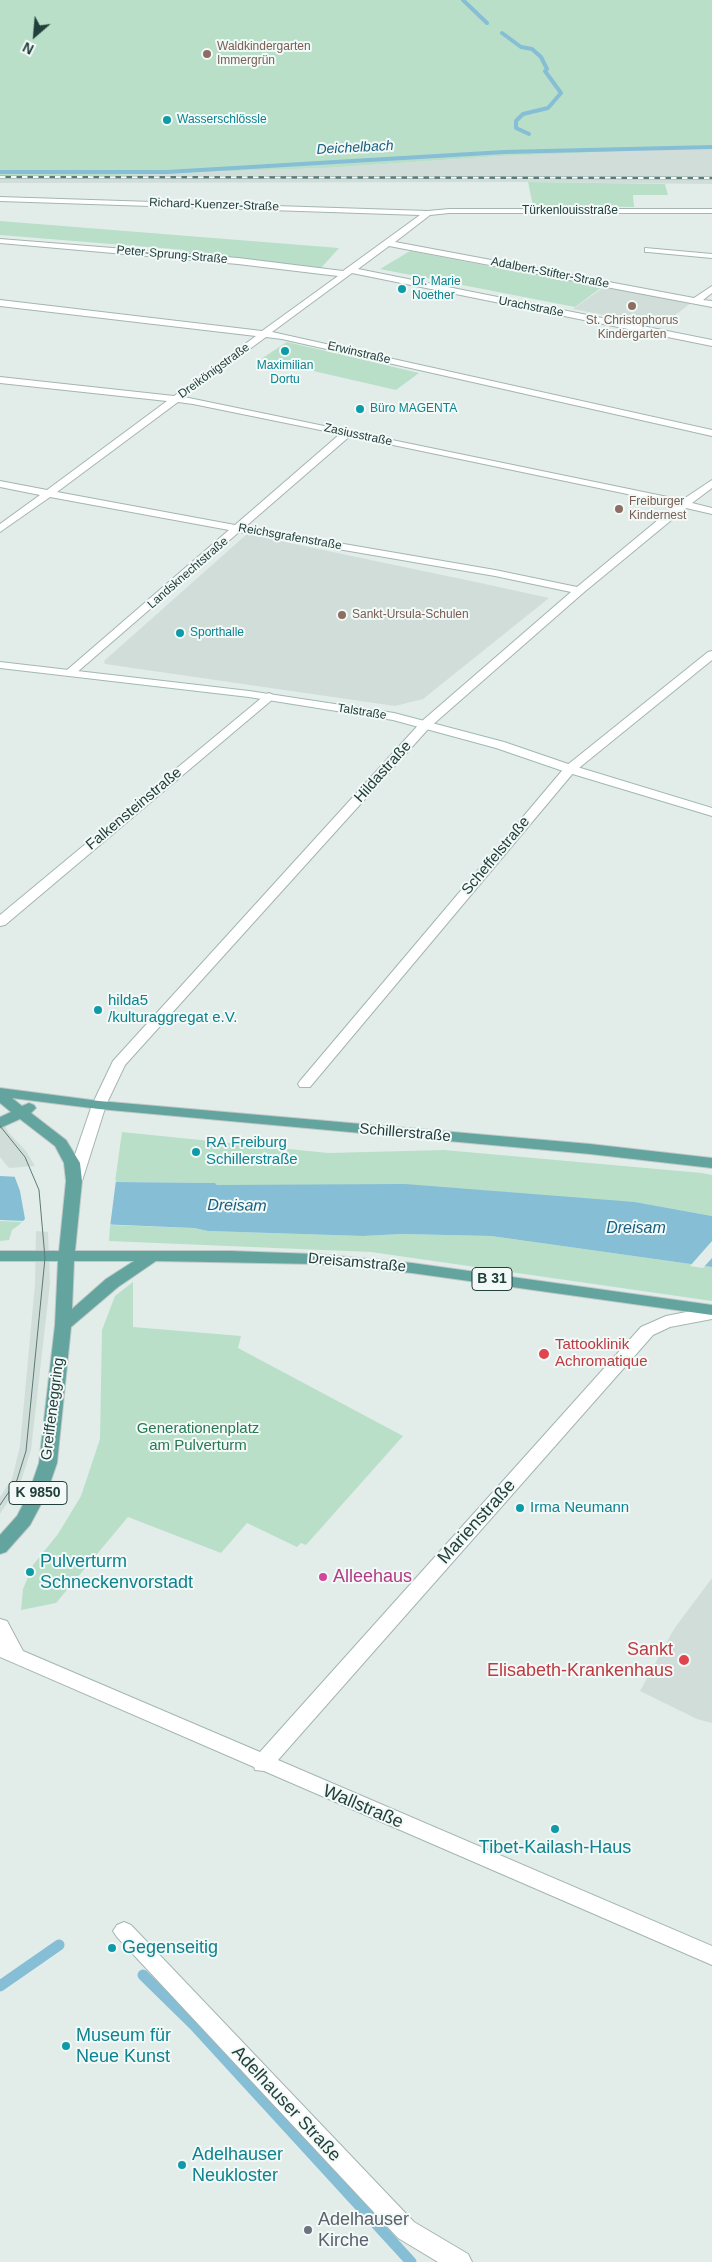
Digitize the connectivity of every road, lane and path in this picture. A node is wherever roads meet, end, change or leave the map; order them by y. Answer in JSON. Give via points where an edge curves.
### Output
{"nodes":[{"id":1,"x":0,"y":199,"type":"edge"},
{"id":2,"x":712,"y":211,"type":"edge"},
{"id":3,"x":428,"y":213,"type":"junction"},
{"id":4,"x":0,"y":241,"type":"edge"},
{"id":5,"x":389,"y":243,"type":"junction"},
{"id":6,"x":648,"y":250,"type":"dead end"},
{"id":7,"x":712,"y":256,"type":"edge"},
{"id":8,"x":347,"y":272,"type":"junction"},
{"id":9,"x":712,"y":289,"type":"edge"},
{"id":10,"x":696,"y":301,"type":"junction"},
{"id":11,"x":0,"y":303,"type":"edge"},
{"id":12,"x":712,"y":304,"type":"edge"},
{"id":13,"x":266,"y":333,"type":"junction"},
{"id":14,"x":712,"y":343,"type":"edge"},
{"id":15,"x":0,"y":380,"type":"edge"},
{"id":16,"x":177,"y":398,"type":"junction"},
{"id":17,"x":348,"y":433,"type":"junction"},
{"id":18,"x":712,"y":433,"type":"edge"},
{"id":19,"x":712,"y":483,"type":"edge"},
{"id":20,"x":0,"y":484,"type":"edge"},
{"id":21,"x":51,"y":493,"type":"junction"},
{"id":22,"x":684,"y":504,"type":"junction"},
{"id":23,"x":712,"y":511,"type":"edge"},
{"id":24,"x":238,"y":528,"type":"junction"},
{"id":25,"x":0,"y":529,"type":"edge"},
{"id":26,"x":579,"y":590,"type":"junction"},
{"id":27,"x":712,"y":654,"type":"edge"},
{"id":28,"x":0,"y":666,"type":"edge"},
{"id":29,"x":71,"y":672,"type":"junction"},
{"id":30,"x":269,"y":697,"type":"junction"},
{"id":31,"x":426,"y":724,"type":"junction"},
{"id":32,"x":570,"y":769,"type":"junction"},
{"id":33,"x":712,"y":812,"type":"edge"},
{"id":34,"x":0,"y":922,"type":"edge"},
{"id":35,"x":305,"y":1084,"type":"dead end"},
{"id":36,"x":0,"y":1092,"type":"edge"},
{"id":37,"x":0,"y":1096,"type":"edge"},
{"id":38,"x":48,"y":1098,"type":"junction"},
{"id":39,"x":98,"y":1105,"type":"junction"},
{"id":40,"x":21,"y":1112,"type":"junction"},
{"id":41,"x":0,"y":1123,"type":"edge"},
{"id":42,"x":78,"y":1160,"type":"junction"},
{"id":43,"x":712,"y":1163,"type":"edge"},
{"id":44,"x":0,"y":1256,"type":"edge"},
{"id":45,"x":153,"y":1256,"type":"junction"},
{"id":46,"x":66,"y":1257,"type":"junction"},
{"id":47,"x":712,"y":1311,"type":"edge"},
{"id":48,"x":63,"y":1325,"type":"junction"},
{"id":49,"x":0,"y":1547,"type":"edge"},
{"id":50,"x":0,"y":1626,"type":"edge"},
{"id":51,"x":8,"y":1652,"type":"edge"},
{"id":52,"x":262,"y":1764,"type":"junction"},
{"id":53,"x":124,"y":1931,"type":"dead end"},
{"id":54,"x":712,"y":1956,"type":"edge"},
{"id":55,"x":460,"y":2262,"type":"edge"}],
"edges":[{"from":1,"to":3,"type":"street","name":"Richard-Kuenzer-Straße"},
{"from":2,"to":3,"type":"street","name":"Türkenlouisstraße"},
{"from":3,"to":5,"type":"street","name":"Dreikönigstraße"},
{"from":4,"to":8,"type":"street","name":"Peter-Sprung-Straße"},
{"from":5,"to":8,"type":"street","name":"Dreikönigstraße"},
{"from":5,"to":10,"type":"street","name":"Adalbert-Stifter-Straße"},
{"from":6,"to":7,"type":"street"},
{"from":8,"to":13,"type":"street","name":"Dreikönigstraße"},
{"from":8,"to":14,"type":"street","name":"Urachstraße"},
{"from":9,"to":10,"type":"street"},
{"from":10,"to":12,"type":"street","name":"Adalbert-Stifter-Straße"},
{"from":11,"to":13,"type":"street","name":"Erwinstraße"},
{"from":13,"to":16,"type":"street","name":"Dreikönigstraße"},
{"from":13,"to":18,"type":"street","name":"Erwinstraße"},
{"from":15,"to":16,"type":"street","name":"Zasiusstraße"},
{"from":16,"to":17,"type":"street","name":"Zasiusstraße"},
{"from":16,"to":21,"type":"street","name":"Dreikönigstraße"},
{"from":17,"to":22,"type":"street","name":"Zasiusstraße"},
{"from":17,"to":24,"type":"street","name":"Landsknechtstraße"},
{"from":19,"to":22,"type":"street","name":"Hildastraße"},
{"from":20,"to":21,"type":"street","name":"Reichsgrafenstraße"},
{"from":21,"to":24,"type":"street","name":"Reichsgrafenstraße"},
{"from":21,"to":25,"type":"street","name":"Dreikönigstraße"},
{"from":22,"to":23,"type":"street","name":"Zasiusstraße"},
{"from":22,"to":26,"type":"street","name":"Hildastraße"},
{"from":24,"to":26,"type":"street","name":"Reichsgrafenstraße"},
{"from":24,"to":29,"type":"street","name":"Landsknechtstraße"},
{"from":26,"to":31,"type":"street","name":"Hildastraße"},
{"from":27,"to":32,"type":"street","name":"Scheffelstraße"},
{"from":28,"to":29,"type":"street","name":"Talstraße"},
{"from":29,"to":30,"type":"street","name":"Talstraße"},
{"from":30,"to":31,"type":"street","name":"Talstraße"},
{"from":30,"to":34,"type":"street","name":"Falkensteinstraße"},
{"from":31,"to":32,"type":"street","name":"Talstraße"},
{"from":31,"to":39,"type":"street","name":"Hildastraße","via":[[118,1064]]},
{"from":32,"to":33,"type":"street","name":"Talstraße"},
{"from":32,"to":35,"type":"street","name":"Scheffelstraße"},
{"from":36,"to":38,"type":"main road","name":"Schillerstraße"},
{"from":37,"to":40,"type":"main road"},
{"from":38,"to":39,"type":"main road","name":"Schillerstraße"},
{"from":38,"to":40,"type":"main road"},
{"from":39,"to":42,"type":"street","name":"Hildastraße"},
{"from":39,"to":43,"type":"main road","name":"Schillerstraße","via":[[580,1148]]},
{"from":40,"to":41,"type":"main road"},
{"from":40,"to":42,"type":"main road","number":"K 9850"},
{"from":42,"to":46,"type":"main road","number":"K 9850"},
{"from":44,"to":46,"type":"main road","name":"Dreisamstraße","number":"B 31"},
{"from":45,"to":46,"type":"main road","name":"Dreisamstraße","number":"B 31"},
{"from":45,"to":47,"type":"main road","name":"Dreisamstraße","number":"B 31","via":[[271,1256],[370,1263]]},
{"from":45,"to":48,"type":"main road","via":[[112,1283]]},
{"from":46,"to":48,"type":"main road","name":"Greiffeneggring","number":"K 9850"},
{"from":47,"to":52,"type":"street","name":"Marienstraße","via":[[666,1322],[647,1331]]},
{"from":48,"to":49,"type":"main road","name":"Greiffeneggring","number":"K 9850","via":[[48,1463],[24,1520]]},
{"from":50,"to":51,"type":"street","name":"Wallstraße"},
{"from":51,"to":52,"type":"street","name":"Wallstraße"},
{"from":52,"to":54,"type":"street","name":"Wallstraße"},
{"from":53,"to":55,"type":"street","name":"Adelhauser Straße","via":[[406,2230]]}]}
